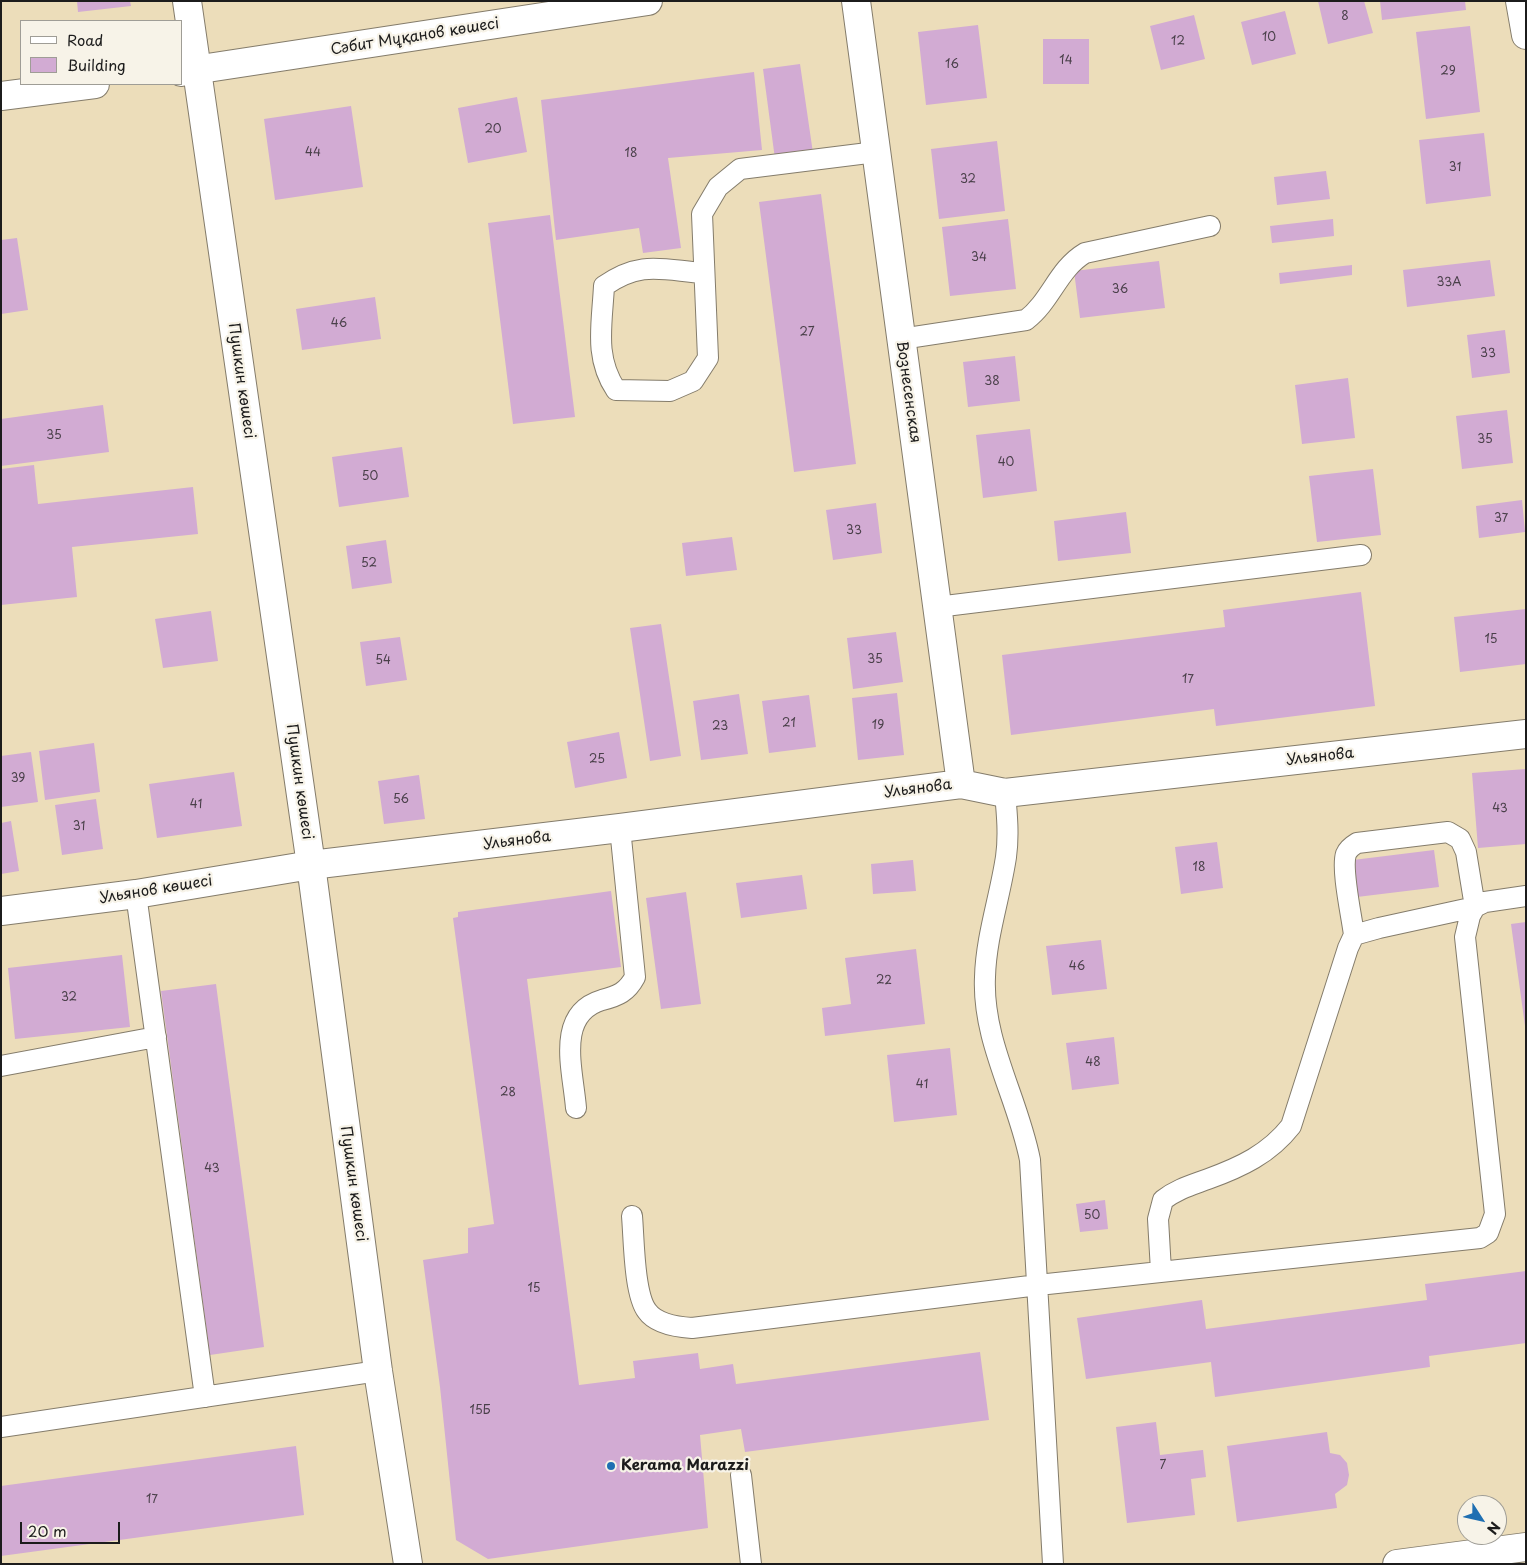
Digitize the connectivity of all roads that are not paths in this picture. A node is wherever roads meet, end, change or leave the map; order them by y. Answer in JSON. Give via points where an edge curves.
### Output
{"nodes":[{"id":1,"x":187,"y":1,"type":"edge"},
{"id":2,"x":648,"y":1,"type":"edge"},
{"id":3,"x":856,"y":1,"type":"edge"},
{"id":4,"x":1520,"y":1,"type":"edge"},
{"id":5,"x":1526,"y":35,"type":"edge"},
{"id":6,"x":189,"y":71,"type":"edge"},
{"id":7,"x":87,"y":85,"type":"edge"},
{"id":8,"x":1,"y":96,"type":"edge"},
{"id":9,"x":876,"y":152,"type":"junction"},
{"id":10,"x":1210,"y":226,"type":"dead end"},
{"id":11,"x":704,"y":273,"type":"junction"},
{"id":12,"x":901,"y":339,"type":"junction"},
{"id":13,"x":1361,"y":555,"type":"dead end"},
{"id":14,"x":937,"y":607,"type":"junction"},
{"id":15,"x":1526,"y":734,"type":"edge"},
{"id":16,"x":961,"y":784,"type":"junction"},
{"id":17,"x":1005,"y":793,"type":"junction"},
{"id":18,"x":620,"y":828,"type":"junction"},
{"id":19,"x":311,"y":865,"type":"junction"},
{"id":20,"x":136,"y":894,"type":"junction"},
{"id":21,"x":1526,"y":896,"type":"edge"},
{"id":22,"x":1475,"y":907,"type":"junction"},
{"id":23,"x":1,"y":911,"type":"edge"},
{"id":24,"x":1354,"y":935,"type":"junction"},
{"id":25,"x":156,"y":1036,"type":"junction"},
{"id":26,"x":1,"y":1066,"type":"edge"},
{"id":27,"x":576,"y":1108,"type":"dead end"},
{"id":28,"x":632,"y":1216,"type":"dead end"},
{"id":29,"x":1161,"y":1271,"type":"junction"},
{"id":30,"x":1038,"y":1285,"type":"junction"},
{"id":31,"x":378,"y":1371,"type":"junction"},
{"id":32,"x":205,"y":1397,"type":"junction"},
{"id":33,"x":1,"y":1427,"type":"edge"},
{"id":34,"x":741,"y":1475,"type":"dead end"},
{"id":35,"x":1526,"y":1548,"type":"edge"},
{"id":36,"x":408,"y":1564,"type":"edge"},
{"id":37,"x":751,"y":1564,"type":"edge"},
{"id":38,"x":1053,"y":1564,"type":"edge"},
{"id":39,"x":1397,"y":1564,"type":"edge"}],
"edges":[{"from":1,"to":6,"type":"street","name":"Пушкин көшесі"},
{"from":2,"to":6,"type":"street","name":"Сәбит Мұқанов көшесі"},
{"from":3,"to":9,"type":"street","name":"Вознесенская"},
{"from":4,"to":5,"type":"street"},
{"from":6,"to":19,"type":"street","name":"Пушкин көшесі"},
{"from":7,"to":8,"type":"street"},
{"from":9,"to":11,"type":"lane","via":[[740,169],[718,187],[702,214]]},
{"from":9,"to":12,"type":"street","name":"Вознесенская"},
{"from":10,"to":12,"type":"lane","via":[[1086,253],[1063,271],[1048,299],[1026,320]]},
{"from":11,"to":11,"type":"lane","via":[[708,358],[693,381],[670,391],[616,390],[606,375],[601,355],[604,286],[641,268]]},
{"from":12,"to":14,"type":"street","name":"Вознесенская"},
{"from":13,"to":14,"type":"lane"},
{"from":14,"to":16,"type":"street","name":"Вознесенская"},
{"from":15,"to":17,"type":"street","name":"Ульянова"},
{"from":16,"to":17,"type":"street","name":"Ульянова"},
{"from":16,"to":18,"type":"street","name":"Ульянова"},
{"from":17,"to":30,"type":"lane","via":[[1006,855],[984,977],[991,1035],[1017,1108],[1030,1160]]},
{"from":18,"to":19,"type":"street","name":"Ульянова"},
{"from":18,"to":27,"type":"lane","via":[[634,977],[620,995],[588,1004],[573,1022],[570,1035]]},
{"from":19,"to":20,"type":"street","name":"Ульянов көшесі"},
{"from":19,"to":31,"type":"street","name":"Пушкин көшесі"},
{"from":20,"to":23,"type":"street","name":"Ульянов көшесі"},
{"from":20,"to":25,"type":"lane"},
{"from":21,"to":22,"type":"lane","via":[[1485,902]]},
{"from":22,"to":24,"type":"lane"},
{"from":22,"to":24,"type":"lane","via":[[1464,845],[1454,834],[1448,832],[1357,843],[1347,852],[1345,860]]},
{"from":22,"to":29,"type":"lane","via":[[1465,937],[1495,1214],[1488,1233],[1462,1242]]},
{"from":24,"to":29,"type":"lane","via":[[1291,1126],[1273,1146],[1249,1162],[1179,1189],[1163,1200],[1158,1219]]},
{"from":25,"to":26,"type":"lane"},
{"from":25,"to":32,"type":"lane"},
{"from":28,"to":30,"type":"lane","via":[[640,1295],[647,1311],[676,1326],[692,1328]]},
{"from":29,"to":30,"type":"lane"},
{"from":30,"to":38,"type":"lane"},
{"from":31,"to":32,"type":"lane"},
{"from":31,"to":36,"type":"street","name":"Пушкин көшесі"},
{"from":32,"to":33,"type":"lane"},
{"from":34,"to":37,"type":"lane"},
{"from":35,"to":39,"type":"street"}]}
